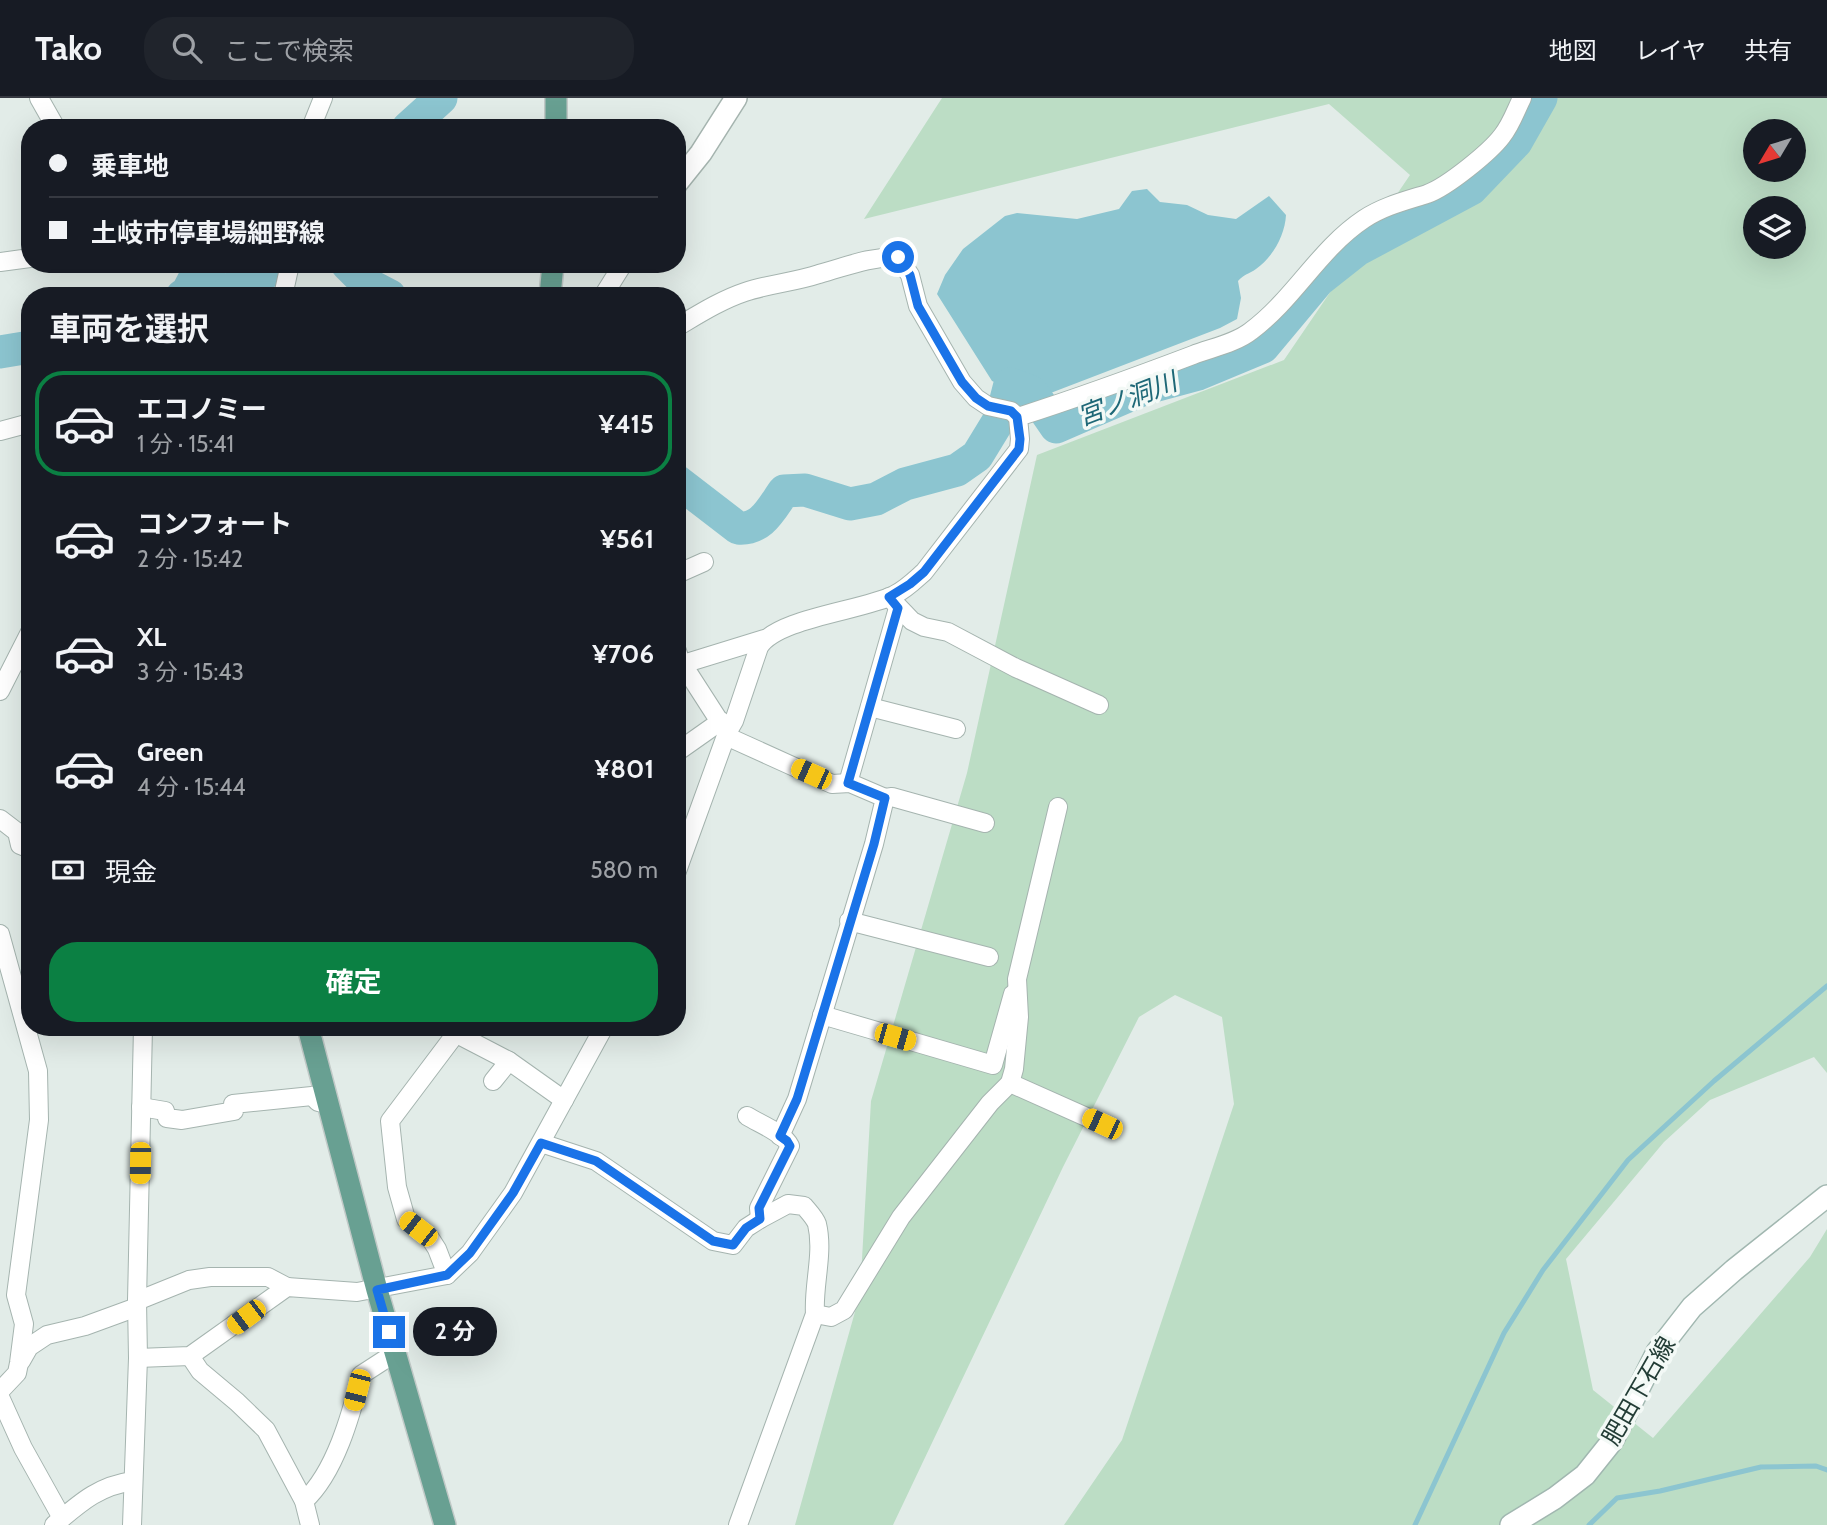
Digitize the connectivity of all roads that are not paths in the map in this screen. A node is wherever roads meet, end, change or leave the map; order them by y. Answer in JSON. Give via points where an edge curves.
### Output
{"nodes":[{"id":1,"x":39,"y":98,"type":"edge"},
{"id":2,"x":736,"y":98,"type":"edge"},
{"id":3,"x":1521,"y":98,"type":"edge"},
{"id":4,"x":319,"y":100,"type":"edge"},
{"id":5,"x":51,"y":119,"type":"edge"},
{"id":6,"x":314,"y":119,"type":"edge"},
{"id":7,"x":686,"y":172,"type":"edge"},
{"id":8,"x":21,"y":259,"type":"edge"},
{"id":9,"x":0,"y":262,"type":"edge"},
{"id":10,"x":686,"y":322,"type":"edge"},
{"id":11,"x":1017,"y":417,"type":"junction"},
{"id":12,"x":21,"y":425,"type":"edge"},
{"id":13,"x":0,"y":431,"type":"edge"},
{"id":14,"x":704,"y":562,"type":"dead end"},
{"id":15,"x":686,"y":569,"type":"edge"},
{"id":16,"x":894,"y":603,"type":"junction"},
{"id":17,"x":764,"y":639,"type":"junction"},
{"id":18,"x":21,"y":650,"type":"edge"},
{"id":19,"x":686,"y":656,"type":"edge"},
{"id":20,"x":686,"y":667,"type":"edge"},
{"id":21,"x":0,"y":691,"type":"edge"},
{"id":22,"x":1099,"y":705,"type":"dead end"},
{"id":23,"x":870,"y":707,"type":"junction"},
{"id":24,"x":956,"y":729,"type":"dead end"},
{"id":25,"x":724,"y":730,"type":"junction"},
{"id":26,"x":686,"y":748,"type":"edge"},
{"id":27,"x":848,"y":783,"type":"junction"},
{"id":28,"x":885,"y":798,"type":"junction"},
{"id":29,"x":1058,"y":807,"type":"dead end"},
{"id":30,"x":0,"y":819,"type":"edge"},
{"id":31,"x":985,"y":823,"type":"dead end"},
{"id":32,"x":21,"y":845,"type":"edge"},
{"id":33,"x":686,"y":845,"type":"edge"},
{"id":34,"x":849,"y":921,"type":"junction"},
{"id":35,"x":0,"y":934,"type":"edge"},
{"id":36,"x":989,"y":957,"type":"dead end"},
{"id":37,"x":1017,"y":989,"type":"junction"},
{"id":38,"x":21,"y":1010,"type":"edge"},
{"id":39,"x":822,"y":1015,"type":"junction"},
{"id":40,"x":28,"y":1036,"type":"edge"},
{"id":41,"x":143,"y":1036,"type":"edge"},
{"id":42,"x":310,"y":1036,"type":"edge"},
{"id":43,"x":452,"y":1036,"type":"edge"},
{"id":44,"x":466,"y":1036,"type":"edge"},
{"id":45,"x":599,"y":1036,"type":"edge"},
{"id":46,"x":509,"y":1061,"type":"junction"},
{"id":47,"x":493,"y":1081,"type":"dead end"},
{"id":48,"x":1010,"y":1083,"type":"junction"},
{"id":49,"x":564,"y":1100,"type":"junction"},
{"id":50,"x":328,"y":1103,"type":"junction"},
{"id":51,"x":141,"y":1107,"type":"junction"},
{"id":52,"x":747,"y":1116,"type":"dead end"},
{"id":53,"x":1102,"y":1124,"type":"dead end"},
{"id":54,"x":780,"y":1136,"type":"junction"},
{"id":55,"x":541,"y":1143,"type":"junction"},
{"id":56,"x":1827,"y":1196,"type":"edge"},
{"id":57,"x":760,"y":1219,"type":"junction"},
{"id":58,"x":447,"y":1275,"type":"junction"},
{"id":59,"x":286,"y":1287,"type":"junction"},
{"id":60,"x":377,"y":1290,"type":"junction"},
{"id":61,"x":137,"y":1304,"type":"junction"},
{"id":62,"x":815,"y":1314,"type":"junction"},
{"id":63,"x":395,"y":1353,"type":"junction"},
{"id":64,"x":190,"y":1356,"type":"junction"},
{"id":65,"x":138,"y":1358,"type":"junction"},
{"id":66,"x":19,"y":1363,"type":"junction"},
{"id":67,"x":0,"y":1391,"type":"edge"},
{"id":68,"x":0,"y":1397,"type":"edge"},
{"id":69,"x":133,"y":1481,"type":"junction"},
{"id":70,"x":304,"y":1501,"type":"junction"},
{"id":71,"x":58,"y":1522,"type":"edge"},
{"id":72,"x":132,"y":1525,"type":"edge"},
{"id":73,"x":310,"y":1525,"type":"edge"},
{"id":74,"x":444,"y":1525,"type":"edge"},
{"id":75,"x":738,"y":1525,"type":"edge"},
{"id":76,"x":1511,"y":1525,"type":"edge"}],
"edges":[{"from":1,"to":5,"type":"street"},
{"from":2,"to":7,"type":"main road"},
{"from":3,"to":11,"type":"street","via":[[1495,145],[1447,184],[1386,207],[1344,234],[1287,300],[1249,333]]},
{"from":4,"to":6,"type":"street"},
{"from":8,"to":9,"type":"street"},
{"from":10,"to":11,"type":"street","via":[[744,292],[854,262],[898,257],[910,275],[918,306],[962,382],[988,406]]},
{"from":11,"to":16,"type":"street","via":[[1019,449],[924,572]]},
{"from":12,"to":13,"type":"street"},
{"from":14,"to":15,"type":"street"},
{"from":16,"to":17,"type":"street","via":[[785,628]]},
{"from":16,"to":22,"type":"street","via":[[924,627],[948,632]]},
{"from":16,"to":23,"type":"street"},
{"from":17,"to":19,"type":"street"},
{"from":17,"to":25,"type":"street","via":[[734,721]]},
{"from":18,"to":21,"type":"street"},
{"from":20,"to":25,"type":"street"},
{"from":23,"to":24,"type":"street"},
{"from":23,"to":27,"type":"street"},
{"from":25,"to":26,"type":"street"},
{"from":25,"to":27,"type":"street","via":[[832,784]]},
{"from":25,"to":33,"type":"street"},
{"from":27,"to":28,"type":"street"},
{"from":28,"to":31,"type":"street"},
{"from":28,"to":34,"type":"street"},
{"from":29,"to":37,"type":"street"},
{"from":30,"to":32,"type":"street","via":[[18,832]]},
{"from":34,"to":36,"type":"street"},
{"from":34,"to":39,"type":"street"},
{"from":35,"to":38,"type":"street"},
{"from":37,"to":39,"type":"street","via":[[1011,996],[993,1065]]},
{"from":37,"to":48,"type":"street"},
{"from":39,"to":54,"type":"street","via":[[797,1099]]},
{"from":40,"to":66,"type":"street","via":[[38,1072],[39,1120],[16,1294],[24,1324]]},
{"from":41,"to":51,"type":"street"},
{"from":42,"to":50,"type":"main road"},
{"from":43,"to":58,"type":"street","via":[[390,1121],[397,1187],[406,1219],[430,1238]]},
{"from":44,"to":46,"type":"street"},
{"from":45,"to":49,"type":"street"},
{"from":46,"to":47,"type":"street"},
{"from":46,"to":49,"type":"street"},
{"from":48,"to":53,"type":"street"},
{"from":48,"to":62,"type":"street","via":[[901,1217],[844,1310],[831,1317]]},
{"from":49,"to":55,"type":"street"},
{"from":50,"to":51,"type":"street","via":[[312,1096],[233,1104],[234,1111],[182,1120]]},
{"from":50,"to":60,"type":"main road"},
{"from":51,"to":61,"type":"street"},
{"from":52,"to":54,"type":"street"},
{"from":54,"to":57,"type":"street","via":[[790,1146],[759,1208]]},
{"from":55,"to":57,"type":"street","via":[[596,1161],[713,1241],[733,1245]]},
{"from":55,"to":58,"type":"street","via":[[513,1193],[470,1253]]},
{"from":56,"to":76,"type":"main road","name":"肥田下石線","via":[[1692,1307],[1657,1352],[1613,1440],[1585,1475]]},
{"from":57,"to":62,"type":"street","via":[[788,1204],[804,1206],[817,1222]]},
{"from":58,"to":60,"type":"street"},
{"from":59,"to":60,"type":"street"},
{"from":59,"to":61,"type":"street","via":[[268,1277],[210,1277],[189,1280]]},
{"from":59,"to":64,"type":"street"},
{"from":60,"to":63,"type":"main road"},
{"from":61,"to":65,"type":"street"},
{"from":61,"to":66,"type":"street","via":[[85,1326],[47,1335],[29,1347]]},
{"from":62,"to":75,"type":"street"},
{"from":63,"to":70,"type":"street","via":[[361,1375],[341,1443]]},
{"from":63,"to":74,"type":"main road"},
{"from":64,"to":65,"type":"street"},
{"from":64,"to":70,"type":"street","via":[[200,1371],[266,1430]]},
{"from":65,"to":69,"type":"street"},
{"from":66,"to":67,"type":"street","via":[[17,1373]]},
{"from":68,"to":71,"type":"street"},
{"from":69,"to":71,"type":"street","via":[[116,1483],[86,1497]]},
{"from":69,"to":72,"type":"street"},
{"from":70,"to":73,"type":"street"}]}
